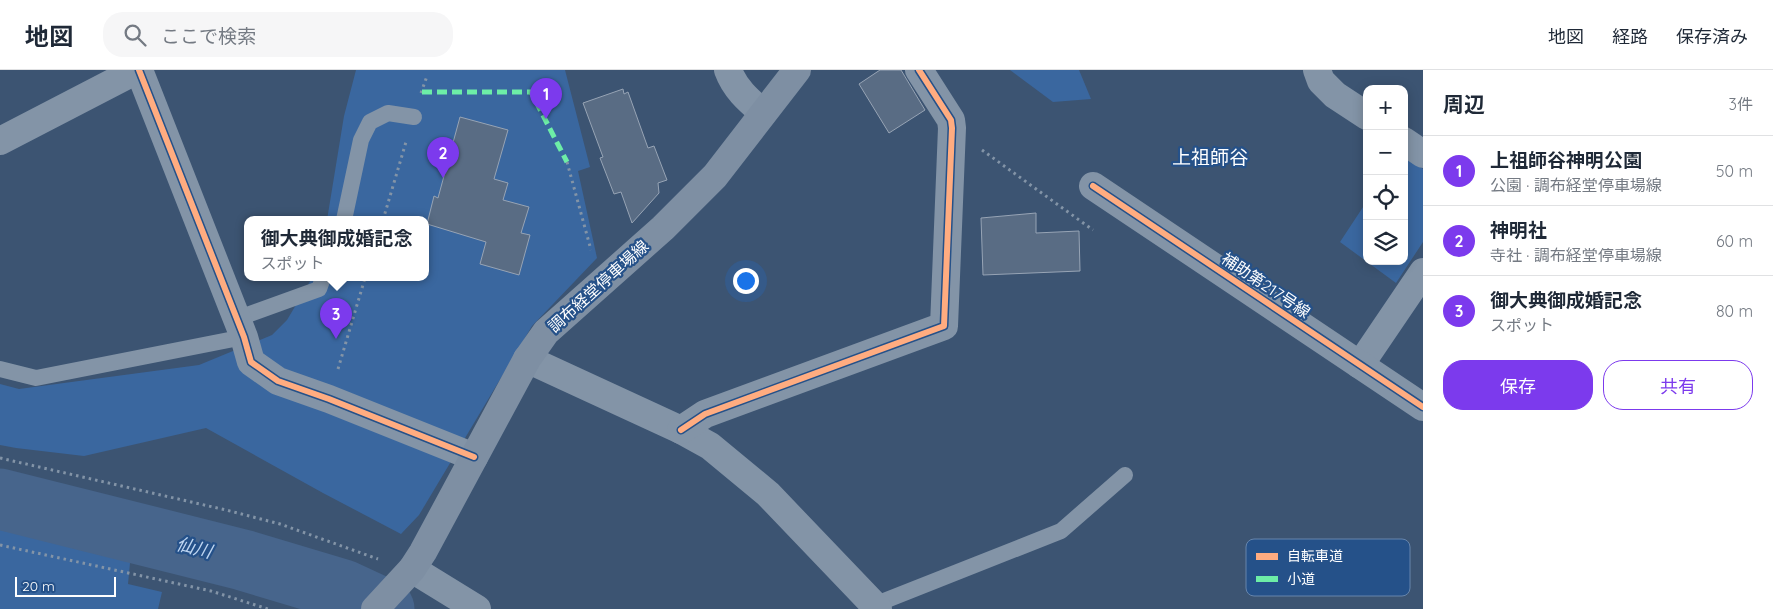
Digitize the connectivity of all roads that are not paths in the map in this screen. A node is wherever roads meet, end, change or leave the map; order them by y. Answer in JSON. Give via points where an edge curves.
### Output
{"nodes":[{"id":1,"x":138,"y":70,"type":"edge"},
{"id":2,"x":728,"y":70,"type":"edge"},
{"id":3,"x":797,"y":70,"type":"edge"},
{"id":4,"x":919,"y":70,"type":"edge"},
{"id":5,"x":1317,"y":70,"type":"edge"},
{"id":6,"x":763,"y":113,"type":"junction"},
{"id":7,"x":1363,"y":113,"type":"edge"},
{"id":8,"x":414,"y":117,"type":"road end"},
{"id":9,"x":0,"y":141,"type":"edge"},
{"id":10,"x":1408,"y":144,"type":"edge"},
{"id":11,"x":1423,"y":154,"type":"edge"},
{"id":12,"x":1093,"y":186,"type":"dead end"},
{"id":13,"x":345,"y":216,"type":"edge"},
{"id":14,"x":1423,"y":272,"type":"edge"},
{"id":15,"x":322,"y":281,"type":"edge"},
{"id":16,"x":240,"y":328,"type":"junction"},
{"id":17,"x":527,"y":359,"type":"junction"},
{"id":18,"x":1360,"y":365,"type":"junction"},
{"id":19,"x":0,"y":369,"type":"edge"},
{"id":20,"x":1423,"y":407,"type":"edge"},
{"id":21,"x":682,"y":430,"type":"junction"},
{"id":22,"x":474,"y":457,"type":"junction"},
{"id":23,"x":1125,"y":475,"type":"dead end"},
{"id":24,"x":408,"y":574,"type":"junction"},
{"id":25,"x":876,"y":607,"type":"edge"},
{"id":26,"x":375,"y":609,"type":"edge"},
{"id":27,"x":477,"y":609,"type":"edge"}],
"edges":[{"from":1,"to":9,"type":"street"},
{"from":1,"to":16,"type":"street"},
{"from":2,"to":6,"type":"street","via":[[740,92]]},
{"from":3,"to":6,"type":"main road","name":"調布経堂停車場線"},
{"from":4,"to":21,"type":"street","via":[[951,120],[952,128],[944,326],[704,414]]},
{"from":5,"to":7,"type":"street","via":[[1321,81],[1335,95]]},
{"from":6,"to":17,"type":"main road","name":"調布経堂停車場線","via":[[716,176],[546,332]]},
{"from":8,"to":13,"type":"lane","via":[[388,113],[370,122],[360,140]]},
{"from":10,"to":11,"type":"street"},
{"from":12,"to":18,"type":"street","name":"補助第217号線"},
{"from":14,"to":18,"type":"street"},
{"from":15,"to":16,"type":"lane","via":[[319,289]]},
{"from":16,"to":19,"type":"lane","via":[[36,378]]},
{"from":16,"to":22,"type":"street","via":[[250,362],[278,381]]},
{"from":17,"to":21,"type":"street"},
{"from":17,"to":22,"type":"main road","name":"調布経堂停車場線"},
{"from":18,"to":20,"type":"street","name":"補助第217号線"},
{"from":21,"to":25,"type":"street","via":[[710,446],[768,494]]},
{"from":22,"to":24,"type":"main road","name":"調布経堂停車場線"},
{"from":23,"to":25,"type":"lane","via":[[1061,531]]},
{"from":24,"to":26,"type":"main road","name":"調布経堂停車場線"},
{"from":24,"to":27,"type":"street"}]}
